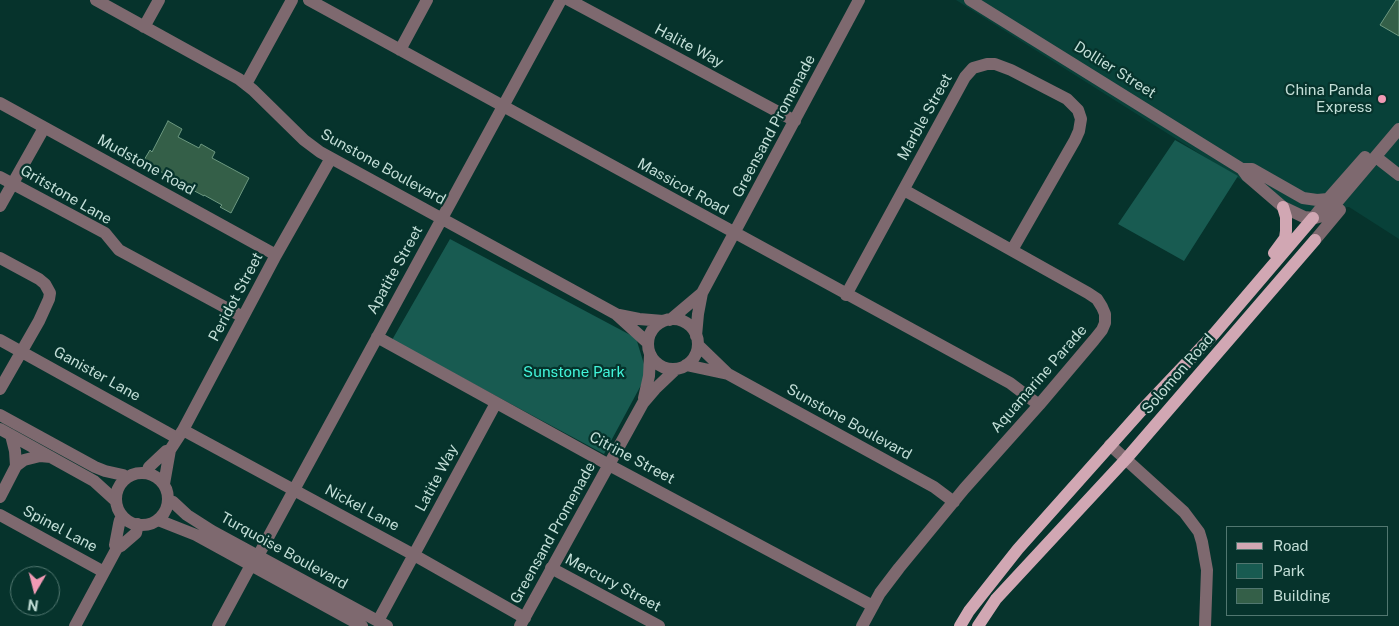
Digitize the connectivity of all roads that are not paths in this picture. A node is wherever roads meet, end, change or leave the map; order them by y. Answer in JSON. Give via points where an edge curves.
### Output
{"nodes":[{"id":1,"x":96,"y":0,"type":"edge"},
{"id":2,"x":159,"y":0,"type":"edge"},
{"id":3,"x":292,"y":0,"type":"edge"},
{"id":4,"x":310,"y":0,"type":"edge"},
{"id":5,"x":427,"y":0,"type":"edge"},
{"id":6,"x":561,"y":0,"type":"edge"},
{"id":7,"x":569,"y":0,"type":"edge"},
{"id":8,"x":850,"y":0,"type":"edge"},
{"id":9,"x":859,"y":0,"type":"edge"},
{"id":10,"x":970,"y":0,"type":"edge"},
{"id":11,"x":849,"y":19,"type":"junction"},
{"id":12,"x":144,"y":27,"type":"junction"},
{"id":13,"x":400,"y":50,"type":"junction"},
{"id":14,"x":246,"y":84,"type":"junction"},
{"id":15,"x":0,"y":104,"type":"edge"},
{"id":16,"x":504,"y":107,"type":"junction"},
{"id":17,"x":1399,"y":118,"type":"edge"},
{"id":18,"x":794,"y":121,"type":"junction"},
{"id":19,"x":44,"y":128,"type":"junction"},
{"id":20,"x":1399,"y":129,"type":"edge"},
{"id":21,"x":1399,"y":140,"type":"edge"},
{"id":22,"x":331,"y":158,"type":"junction"},
{"id":23,"x":1381,"y":161,"type":"junction"},
{"id":24,"x":1242,"y":169,"type":"junction"},
{"id":25,"x":1399,"y":175,"type":"edge"},
{"id":26,"x":0,"y":177,"type":"edge"},
{"id":27,"x":13,"y":183,"type":"junction"},
{"id":28,"x":904,"y":190,"type":"junction"},
{"id":29,"x":1328,"y":199,"type":"junction"},
{"id":30,"x":0,"y":206,"type":"edge"},
{"id":31,"x":1283,"y":207,"type":"junction"},
{"id":32,"x":442,"y":218,"type":"junction"},
{"id":33,"x":1313,"y":218,"type":"junction"},
{"id":34,"x":734,"y":233,"type":"junction"},
{"id":35,"x":1315,"y":240,"type":"joint"},
{"id":36,"x":1012,"y":250,"type":"junction"},
{"id":37,"x":276,"y":255,"type":"junction"},
{"id":38,"x":0,"y":258,"type":"edge"},
{"id":39,"x":702,"y":293,"type":"junction"},
{"id":40,"x":846,"y":295,"type":"junction"},
{"id":41,"x":616,"y":314,"type":"junction"},
{"id":42,"x":244,"y":317,"type":"junction"},
{"id":43,"x":666,"y":320,"type":"junction"},
{"id":44,"x":1214,"y":334,"type":"junction"},
{"id":45,"x":377,"y":337,"type":"junction"},
{"id":46,"x":0,"y":340,"type":"edge"},
{"id":47,"x":697,"y":340,"type":"junction"},
{"id":48,"x":649,"y":349,"type":"junction"},
{"id":49,"x":21,"y":351,"type":"junction"},
{"id":50,"x":681,"y":368,"type":"junction"},
{"id":51,"x":728,"y":374,"type":"junction"},
{"id":52,"x":0,"y":389,"type":"edge"},
{"id":53,"x":496,"y":403,"type":"junction"},
{"id":54,"x":643,"y":403,"type":"junction"},
{"id":55,"x":1040,"y":405,"type":"junction"},
{"id":56,"x":0,"y":415,"type":"edge"},
{"id":57,"x":6,"y":432,"type":"edge"},
{"id":58,"x":180,"y":434,"type":"junction"},
{"id":59,"x":1110,"y":446,"type":"junction"},
{"id":60,"x":170,"y":450,"type":"junction"},
{"id":61,"x":51,"y":457,"type":"junction"},
{"id":62,"x":1126,"y":459,"type":"junction"},
{"id":63,"x":608,"y":464,"type":"junction"},
{"id":64,"x":16,"y":466,"type":"junction"},
{"id":65,"x":147,"y":473,"type":"junction"},
{"id":66,"x":126,"y":477,"type":"junction"},
{"id":67,"x":164,"y":484,"type":"junction"},
{"id":68,"x":293,"y":490,"type":"junction"},
{"id":69,"x":0,"y":497,"type":"edge"},
{"id":70,"x":116,"y":501,"type":"junction"},
{"id":71,"x":168,"y":501,"type":"junction"},
{"id":72,"x":954,"y":502,"type":"junction"},
{"id":73,"x":0,"y":516,"type":"edge"},
{"id":74,"x":124,"y":518,"type":"junction"},
{"id":75,"x":158,"y":520,"type":"junction"},
{"id":76,"x":138,"y":524,"type":"junction"},
{"id":77,"x":117,"y":548,"type":"junction"},
{"id":78,"x":414,"y":555,"type":"junction"},
{"id":79,"x":255,"y":560,"type":"junction"},
{"id":80,"x":551,"y":568,"type":"junction"},
{"id":81,"x":104,"y":572,"type":"junction"},
{"id":82,"x":873,"y":606,"type":"junction"},
{"id":83,"x":522,"y":622,"type":"edge"},
{"id":84,"x":383,"y":623,"type":"edge"},
{"id":85,"x":75,"y":626,"type":"edge"},
{"id":86,"x":218,"y":626,"type":"edge"},
{"id":87,"x":362,"y":626,"type":"edge"},
{"id":88,"x":659,"y":626,"type":"edge"},
{"id":89,"x":862,"y":626,"type":"edge"},
{"id":90,"x":960,"y":626,"type":"edge"},
{"id":91,"x":978,"y":626,"type":"edge"},
{"id":92,"x":1205,"y":626,"type":"edge"}],
"edges":[{"from":1,"to":12,"type":"street","name":"Sunstone Boulevard"},
{"from":2,"to":12,"type":"street"},
{"from":3,"to":14,"type":"street"},
{"from":4,"to":13,"type":"street","name":"Massicot Road"},
{"from":5,"to":13,"type":"street"},
{"from":6,"to":16,"type":"street","name":"Apatite Street"},
{"from":7,"to":18,"type":"street","name":"Halite Way"},
{"from":8,"to":11,"type":"street","via":[[852,10]]},
{"from":9,"to":11,"type":"street","name":"Greensand Promenade"},
{"from":10,"to":24,"type":"street","name":"Dollier Street"},
{"from":11,"to":18,"type":"street","name":"Greensand Promenade"},
{"from":12,"to":14,"type":"street","name":"Sunstone Boulevard"},
{"from":13,"to":16,"type":"street","name":"Massicot Road"},
{"from":14,"to":22,"type":"street","name":"Sunstone Boulevard","via":[[304,140]]},
{"from":15,"to":19,"type":"street","name":"Mudstone Road"},
{"from":16,"to":32,"type":"street","name":"Apatite Street"},
{"from":16,"to":34,"type":"street","name":"Massicot Road"},
{"from":17,"to":29,"type":"street","name":"Solomon Road"},
{"from":18,"to":34,"type":"street","name":"Greensand Promenade"},
{"from":19,"to":27,"type":"street"},
{"from":19,"to":37,"type":"street","name":"Mudstone Road"},
{"from":20,"to":33,"type":"street","name":"Solomon Road","via":[[1335,205],[1326,214]]},
{"from":21,"to":23,"type":"street","name":"Solomon Road"},
{"from":22,"to":32,"type":"street","name":"Sunstone Boulevard"},
{"from":22,"to":37,"type":"street","name":"Peridot Street"},
{"from":23,"to":25,"type":"street"},
{"from":23,"to":35,"type":"street","name":"Solomon Road"},
{"from":24,"to":29,"type":"street","name":"Dollier Street","via":[[1252,169],[1303,198]]},
{"from":24,"to":31,"type":"street","name":"Dollier Street"},
{"from":26,"to":27,"type":"street","name":"Gritstone Lane"},
{"from":27,"to":30,"type":"street"},
{"from":27,"to":42,"type":"street","name":"Gritstone Lane","via":[[105,233],[118,250]]},
{"from":28,"to":36,"type":"street","name":"Aquamarine Parade"},
{"from":28,"to":36,"type":"street","name":"Marble Street","via":[[965,76],[973,68],[987,64],[1002,66],[1067,99],[1080,114],[1079,131]]},
{"from":28,"to":40,"type":"street","name":"Marble Street"},
{"from":29,"to":33,"type":"street","name":"Solomon Road"},
{"from":31,"to":33,"type":"street","name":"Dollier Street"},
{"from":31,"to":44,"type":"main road","name":"Solomon Road","via":[[1287,224],[1285,238],[1218,321]]},
{"from":32,"to":41,"type":"street","name":"Sunstone Boulevard"},
{"from":32,"to":45,"type":"street","name":"Apatite Street"},
{"from":33,"to":44,"type":"main road","name":"Solomon Road"},
{"from":34,"to":39,"type":"street","name":"Greensand Promenade"},
{"from":34,"to":40,"type":"street","name":"Massicot Road"},
{"from":35,"to":62,"type":"main road","name":"Solomon Road"},
{"from":36,"to":55,"type":"street","name":"Aquamarine Parade","via":[[1097,299],[1105,314],[1102,330]]},
{"from":37,"to":42,"type":"street","name":"Peridot Street"},
{"from":38,"to":49,"type":"street","via":[[39,279],[50,293],[47,306]]},
{"from":39,"to":43,"type":"street","name":"Greensand Promenade"},
{"from":39,"to":47,"type":"street","name":"Greensand Promenade"},
{"from":40,"to":55,"type":"street","name":"Massicot Road","via":[[1010,384]]},
{"from":41,"to":43,"type":"street","name":"Sunstone Boulevard"},
{"from":41,"to":48,"type":"street","name":"Sunstone Boulevard"},
{"from":42,"to":58,"type":"street","name":"Peridot Street"},
{"from":43,"to":47,"type":"street","via":[[686,323]]},
{"from":43,"to":48,"type":"street","via":[[652,330]]},
{"from":44,"to":59,"type":"main road","name":"Solomon Road"},
{"from":45,"to":53,"type":"street","name":"Citrine Street"},
{"from":45,"to":68,"type":"street","name":"Apatite Street"},
{"from":46,"to":49,"type":"street","name":"Ganister Lane"},
{"from":47,"to":50,"type":"street","via":[[692,360]]},
{"from":47,"to":51,"type":"street","name":"Sunstone Boulevard"},
{"from":48,"to":50,"type":"street","via":[[661,366]]},
{"from":48,"to":54,"type":"street","name":"Greensand Promenade","via":[[649,376]]},
{"from":49,"to":52,"type":"street"},
{"from":49,"to":58,"type":"street","name":"Ganister Lane"},
{"from":50,"to":51,"type":"street","name":"Sunstone Boulevard"},
{"from":50,"to":54,"type":"street","name":"Greensand Promenade"},
{"from":51,"to":72,"type":"street","name":"Sunstone Boulevard","via":[[934,487]]},
{"from":53,"to":63,"type":"street","name":"Citrine Street"},
{"from":53,"to":78,"type":"street","name":"Latite Way"},
{"from":54,"to":63,"type":"street","name":"Greensand Promenade"},
{"from":55,"to":72,"type":"street","name":"Aquamarine Parade"},
{"from":56,"to":66,"type":"street","via":[[95,467]]},
{"from":57,"to":61,"type":"street"},
{"from":57,"to":64,"type":"street","via":[[16,451]]},
{"from":58,"to":60,"type":"street","name":"Peridot Street"},
{"from":58,"to":68,"type":"street","name":"Nickel Lane"},
{"from":59,"to":62,"type":"street"},
{"from":59,"to":90,"type":"main road","name":"Solomon Road","via":[[1018,549]]},
{"from":60,"to":65,"type":"street","name":"Peridot Street","via":[[149,467]]},
{"from":60,"to":67,"type":"street","name":"Peridot Street"},
{"from":61,"to":64,"type":"street","via":[[27,459]]},
{"from":61,"to":70,"type":"street","via":[[94,481]]},
{"from":62,"to":91,"type":"main road","name":"Solomon Road","via":[[996,599]]},
{"from":62,"to":92,"type":"street","via":[[1184,512],[1199,532],[1207,570]]},
{"from":63,"to":80,"type":"street","name":"Greensand Promenade"},
{"from":63,"to":82,"type":"street","name":"Citrine Street"},
{"from":64,"to":69,"type":"street"},
{"from":65,"to":66,"type":"street"},
{"from":65,"to":67,"type":"street"},
{"from":66,"to":70,"type":"street","via":[[116,492]]},
{"from":67,"to":71,"type":"street"},
{"from":68,"to":78,"type":"street","name":"Nickel Lane"},
{"from":68,"to":79,"type":"street","name":"Apatite Street"},
{"from":70,"to":74,"type":"street"},
{"from":71,"to":75,"type":"street"},
{"from":71,"to":79,"type":"street","name":"Turquoise Boulevard"},
{"from":72,"to":82,"type":"street","name":"Aquamarine Parade","via":[[884,586]]},
{"from":73,"to":81,"type":"street","name":"Spinel Lane"},
{"from":74,"to":76,"type":"street"},
{"from":74,"to":77,"type":"street","via":[[119,524]]},
{"from":75,"to":76,"type":"street"},
{"from":75,"to":79,"type":"street","name":"Turquoise Boulevard"},
{"from":76,"to":77,"type":"street","via":[[136,532]]},
{"from":77,"to":81,"type":"street"},
{"from":78,"to":83,"type":"street","name":"Nickel Lane"},
{"from":78,"to":84,"type":"street","name":"Latite Way"},
{"from":79,"to":84,"type":"street","name":"Turquoise Boulevard"},
{"from":79,"to":86,"type":"street","name":"Apatite Street"},
{"from":79,"to":87,"type":"street","name":"Turquoise Boulevard"},
{"from":80,"to":83,"type":"street","name":"Greensand Promenade"},
{"from":80,"to":88,"type":"street","name":"Mercury Street"},
{"from":81,"to":85,"type":"street"},
{"from":82,"to":89,"type":"street","name":"Aquamarine Parade"}]}
